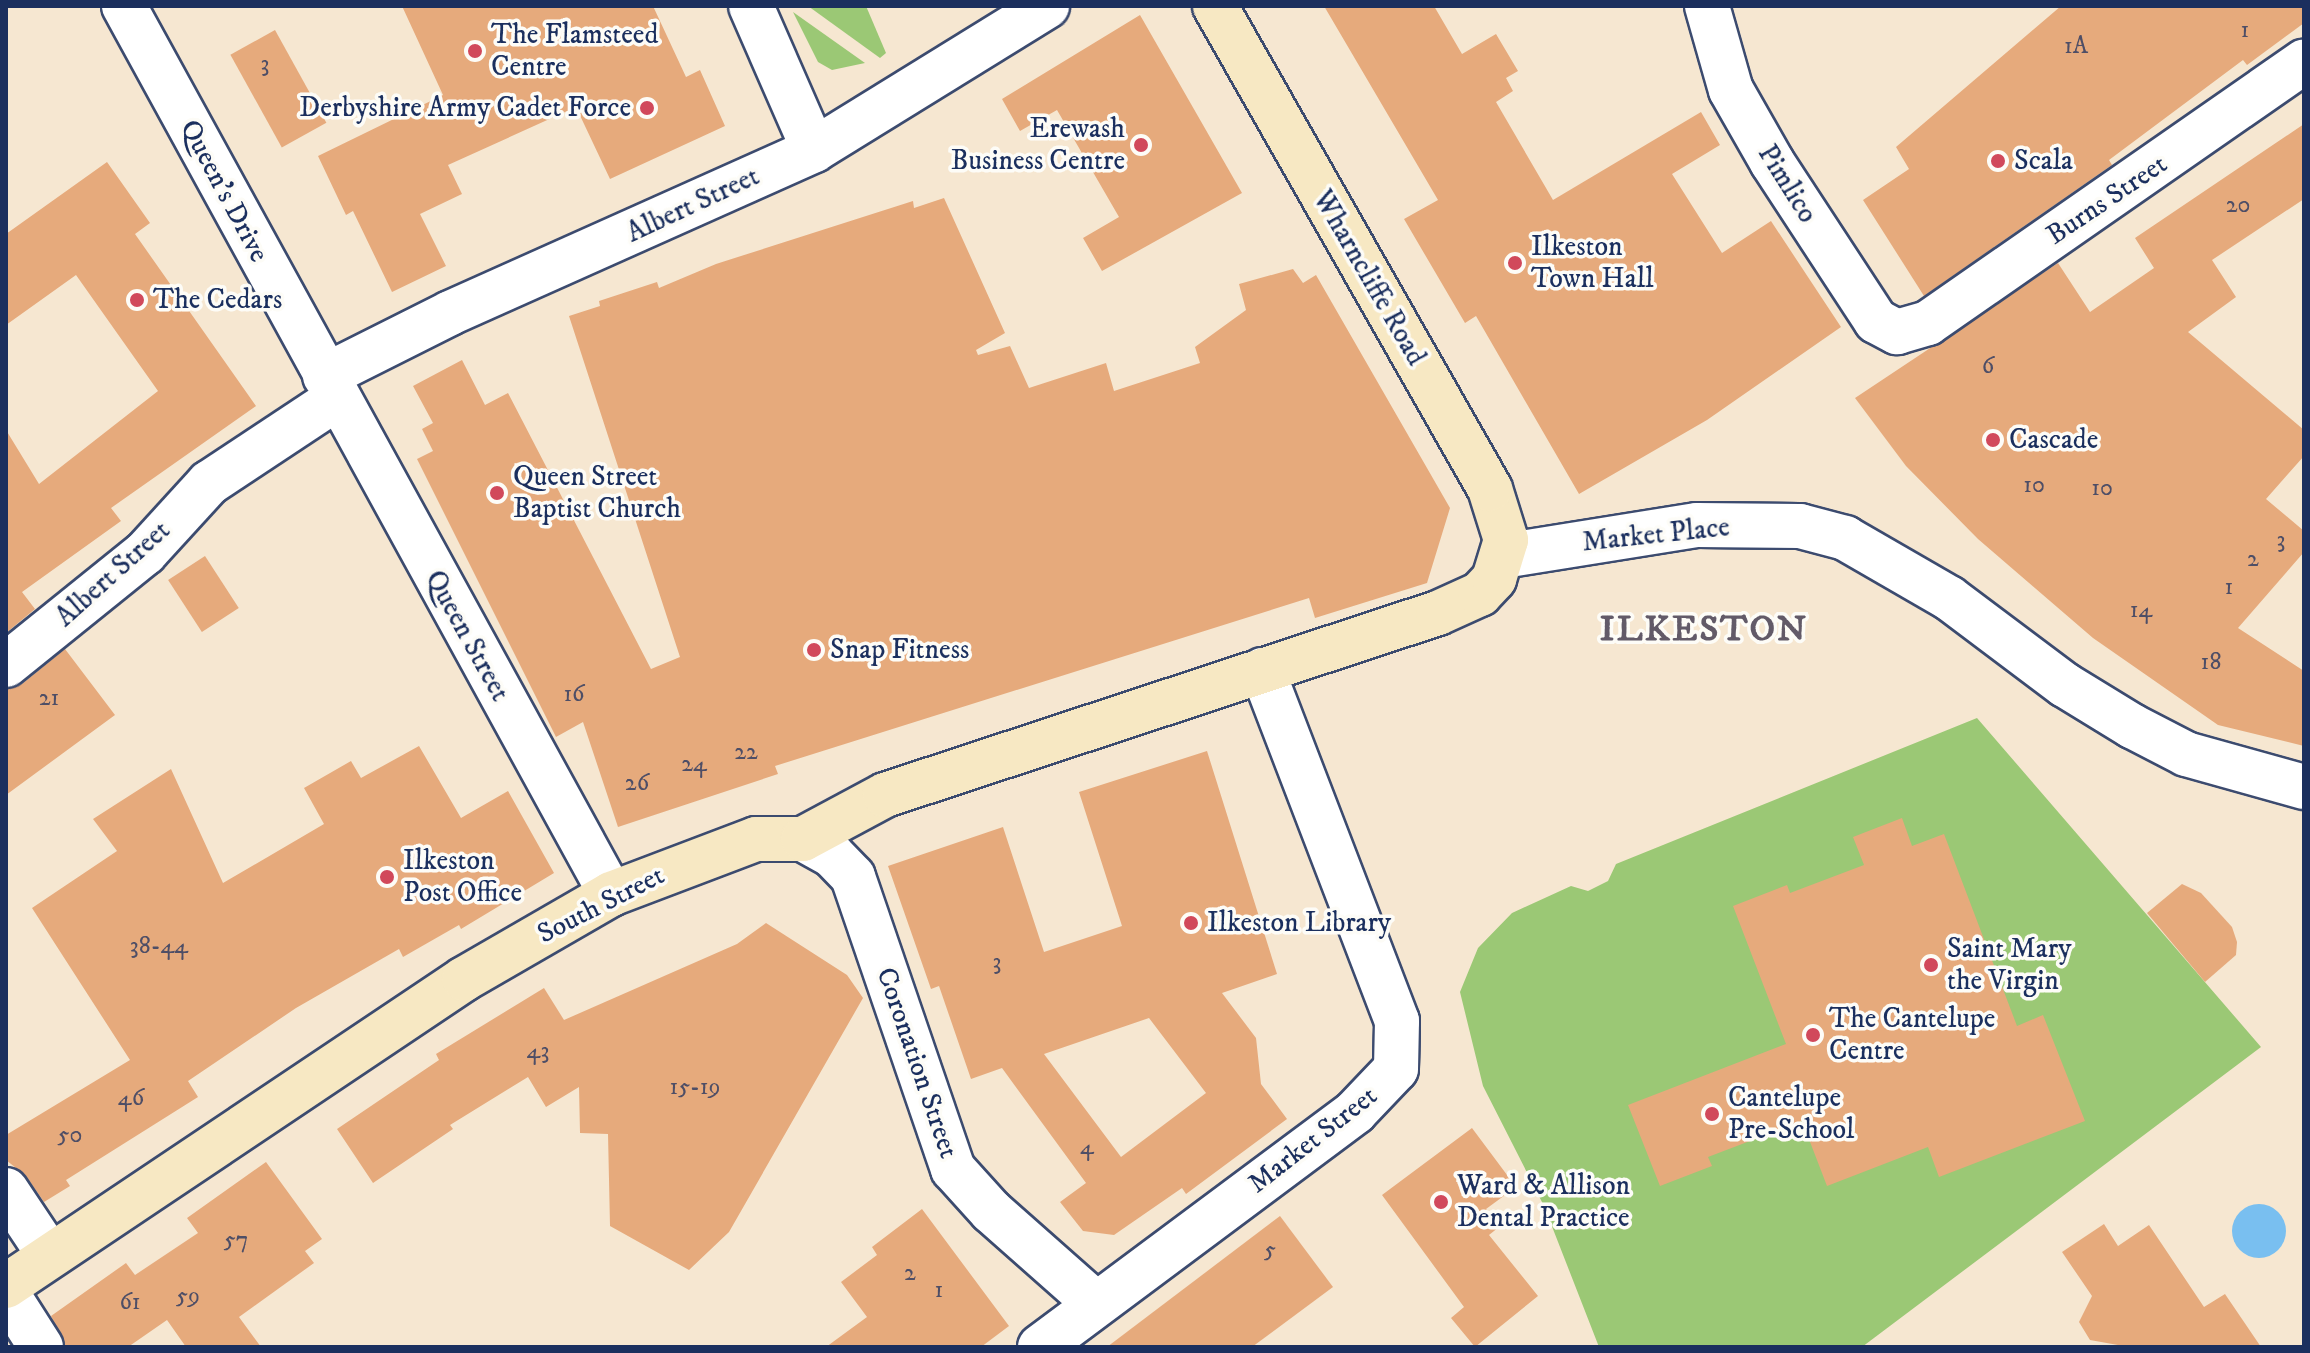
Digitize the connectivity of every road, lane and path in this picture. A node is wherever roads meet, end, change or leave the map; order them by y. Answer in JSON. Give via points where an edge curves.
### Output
{"nodes":[{"id":1,"x":124,"y":6,"type":"edge"},
{"id":2,"x":751,"y":6,"type":"edge"},
{"id":3,"x":1047,"y":6,"type":"edge"},
{"id":4,"x":1215,"y":6,"type":"edge"},
{"id":5,"x":1707,"y":6,"type":"edge"},
{"id":6,"x":2304,"y":62,"type":"edge"},
{"id":7,"x":814,"y":150,"type":"junction"},
{"id":8,"x":1906,"y":332,"type":"joint"},
{"id":9,"x":330,"y":387,"type":"junction"},
{"id":10,"x":1503,"y":556,"type":"junction"},
{"id":11,"x":6,"y":665,"type":"edge"},
{"id":12,"x":1262,"y":670,"type":"junction"},
{"id":13,"x":2304,"y":787,"type":"edge"},
{"id":14,"x":803,"y":839,"type":"junction"},
{"id":15,"x":611,"y":894,"type":"junction"},
{"id":16,"x":6,"y":1190,"type":"edge"},
{"id":17,"x":50,"y":1256,"type":"junction"},
{"id":18,"x":6,"y":1289,"type":"edge"},
{"id":19,"x":1096,"y":1304,"type":"junction"},
{"id":20,"x":41,"y":1347,"type":"edge"},
{"id":21,"x":1040,"y":1347,"type":"edge"}],
"edges":[{"from":1,"to":9,"type":"street","name":"Queen's Drive"},
{"from":2,"to":7,"type":"street"},
{"from":3,"to":7,"type":"street","name":"Albert Street"},
{"from":4,"to":10,"type":"street","name":"Wharncliffe Road","via":[[1490,489],[1502,519]]},
{"from":5,"to":8,"type":"street","name":"Pimlico","via":[[1731,90],[1772,162],[1876,321],[1886,330]]},
{"from":6,"to":8,"type":"street","name":"Burns Street","via":[[1928,323]]},
{"from":7,"to":9,"type":"street","name":"Albert Street","via":[[450,313]]},
{"from":9,"to":11,"type":"street","name":"Albert Street","via":[[209,483],[145,553]]},
{"from":9,"to":15,"type":"street","name":"Queen Street"},
{"from":10,"to":12,"type":"street","via":[[1494,579],[1461,604]]},
{"from":10,"to":13,"type":"street","name":"Market Place","via":[[1697,525],[1800,526],[1845,538],[1949,598],[2065,685],[2132,726],[2186,754]]},
{"from":12,"to":14,"type":"street","name":"South Street","via":[[885,795]]},
{"from":12,"to":19,"type":"street","name":"Market Street","via":[[1381,983],[1400,1040],[1396,1069],[1387,1083]]},
{"from":14,"to":15,"type":"street","name":"South Street","via":[[756,839]]},
{"from":14,"to":19,"type":"street","name":"Coronation Street","via":[[832,855],[853,877],[953,1169],[991,1211]]},
{"from":15,"to":17,"type":"street","name":"South Street","via":[[452,987]]},
{"from":16,"to":17,"type":"street"},
{"from":17,"to":18,"type":"street","name":"South Street"},
{"from":18,"to":20,"type":"street"},
{"from":19,"to":21,"type":"street","name":"Market Street"}]}
